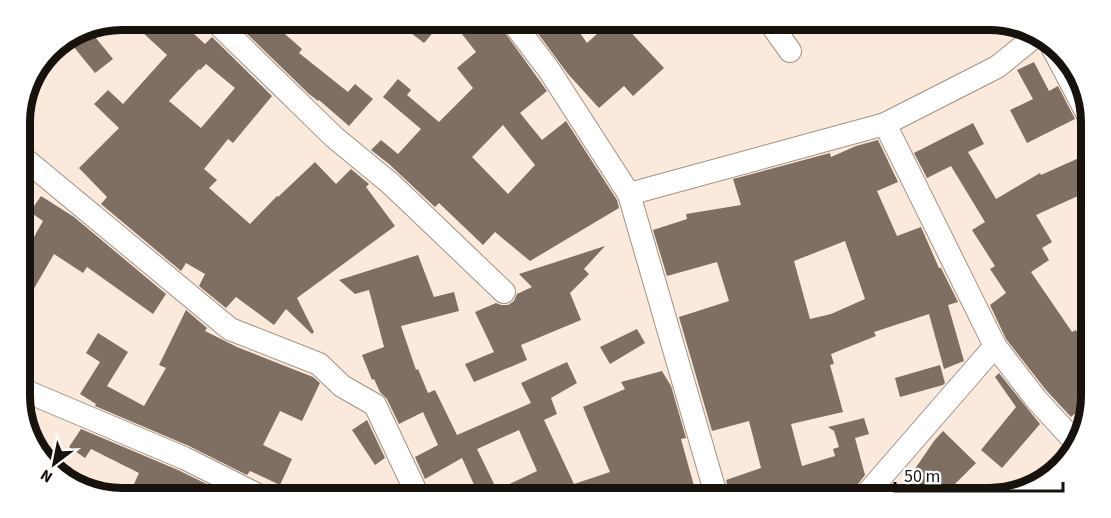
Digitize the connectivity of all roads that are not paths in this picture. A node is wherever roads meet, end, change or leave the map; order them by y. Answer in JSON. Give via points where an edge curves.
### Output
{"nodes":[{"id":1,"x":224,"y":30,"type":"edge"},
{"id":2,"x":519,"y":30,"type":"edge"},
{"id":3,"x":775,"y":30,"type":"edge"},
{"id":4,"x":1031,"y":40,"type":"edge"},
{"id":5,"x":790,"y":51,"type":"dead end"},
{"id":6,"x":1061,"y":65,"type":"edge"},
{"id":7,"x":1076,"y":93,"type":"edge"},
{"id":8,"x":885,"y":124,"type":"junction"},
{"id":9,"x":30,"y":163,"type":"edge"},
{"id":10,"x":629,"y":194,"type":"junction"},
{"id":11,"x":504,"y":292,"type":"dead end"},
{"id":12,"x":995,"y":346,"type":"junction"},
{"id":13,"x":30,"y":393,"type":"edge"},
{"id":14,"x":1071,"y":437,"type":"edge"},
{"id":15,"x":244,"y":488,"type":"edge"},
{"id":16,"x":414,"y":488,"type":"edge"},
{"id":17,"x":714,"y":488,"type":"edge"},
{"id":18,"x":872,"y":488,"type":"edge"}],
"edges":[{"from":1,"to":11,"type":"street","via":[[334,137],[391,184]]},
{"from":2,"to":10,"type":"street"},
{"from":3,"to":5,"type":"street"},
{"from":4,"to":8,"type":"street","via":[[997,67]]},
{"from":6,"to":7,"type":"street"},
{"from":8,"to":10,"type":"street"},
{"from":8,"to":12,"type":"street"},
{"from":9,"to":16,"type":"street","via":[[230,329],[319,364],[342,386],[375,405]]},
{"from":10,"to":17,"type":"street"},
{"from":12,"to":14,"type":"street"},
{"from":12,"to":18,"type":"street"},
{"from":13,"to":15,"type":"street","via":[[184,458]]}]}
